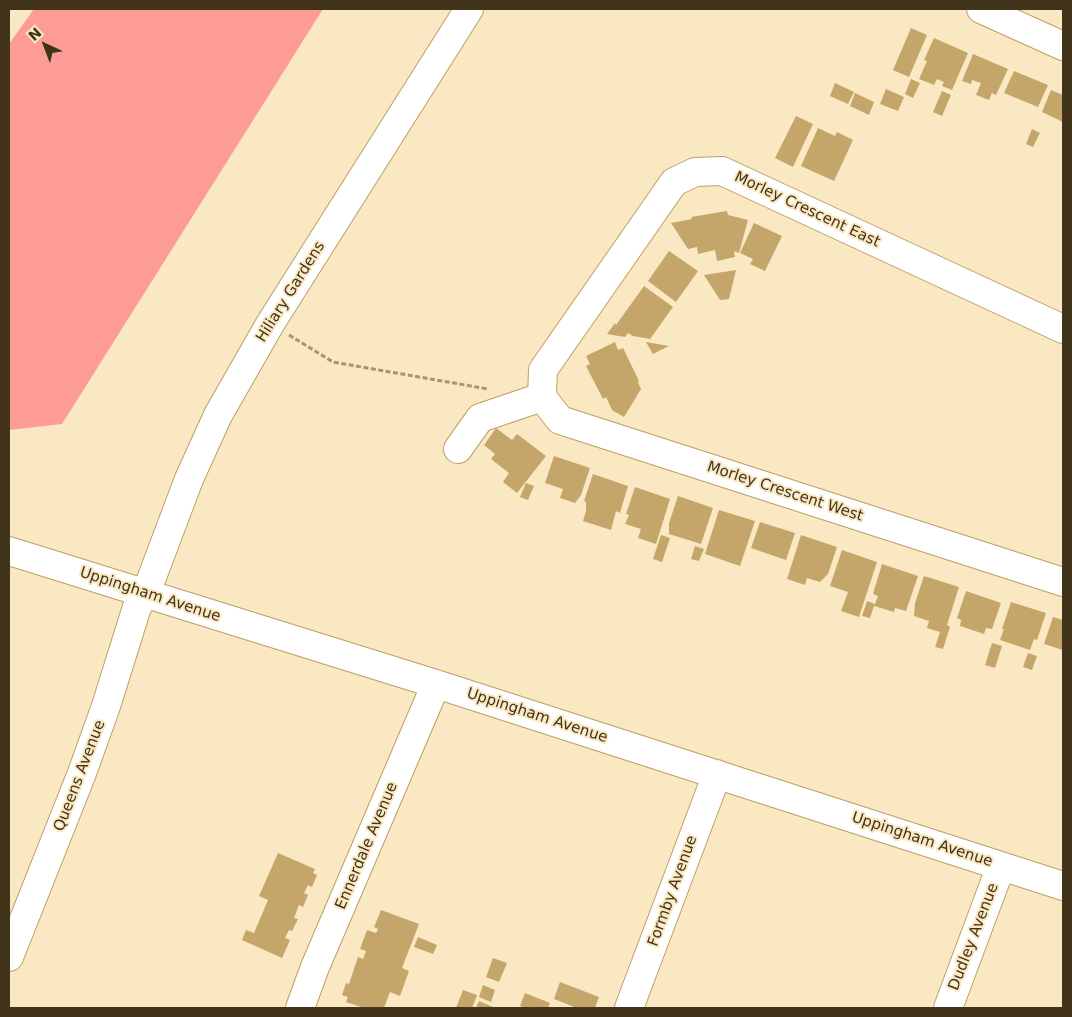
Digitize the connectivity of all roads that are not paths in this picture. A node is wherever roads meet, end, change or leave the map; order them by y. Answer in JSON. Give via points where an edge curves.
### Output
{"nodes":[{"id":1,"x":469,"y":9,"type":"edge"},
{"id":2,"x":989,"y":10,"type":"edge"},
{"id":3,"x":1063,"y":46,"type":"edge"},
{"id":4,"x":1063,"y":329,"type":"edge"},
{"id":5,"x":534,"y":399,"type":"junction"},
{"id":6,"x":458,"y":449,"type":"dead end"},
{"id":7,"x":9,"y":551,"type":"edge"},
{"id":8,"x":1063,"y":582,"type":"edge"},
{"id":9,"x":146,"y":593,"type":"junction"},
{"id":10,"x":436,"y":684,"type":"junction"},
{"id":11,"x":717,"y":774,"type":"junction"},
{"id":12,"x":1001,"y":866,"type":"junction"},
{"id":13,"x":1063,"y":886,"type":"edge"},
{"id":14,"x":9,"y":957,"type":"edge"},
{"id":15,"x":300,"y":1008,"type":"edge"},
{"id":16,"x":629,"y":1008,"type":"edge"},
{"id":17,"x":948,"y":1008,"type":"edge"}],
"edges":[{"from":1,"to":9,"type":"street","name":"Hiliary Gardens","via":[[270,324],[218,415],[189,479]]},
{"from":2,"to":3,"type":"street"},
{"from":4,"to":5,"type":"street","name":"Morley Crescent East","via":[[722,171],[696,172],[674,182],[543,370]]},
{"from":5,"to":6,"type":"street","via":[[480,418]]},
{"from":5,"to":8,"type":"street","name":"Morley Crescent West","via":[[560,420]]},
{"from":7,"to":9,"type":"street","name":"Uppingham Avenue"},
{"from":9,"to":10,"type":"street","name":"Uppingham Avenue"},
{"from":9,"to":14,"type":"street","name":"Queens Avenue","via":[[137,607],[82,773]]},
{"from":10,"to":11,"type":"street","name":"Uppingham Avenue"},
{"from":10,"to":15,"type":"street","name":"Ennerdale Avenue"},
{"from":11,"to":12,"type":"street","name":"Uppingham Avenue"},
{"from":11,"to":16,"type":"street","name":"Formby Avenue"},
{"from":12,"to":13,"type":"street","name":"Uppingham Avenue"},
{"from":12,"to":17,"type":"street","name":"Dudley Avenue"}]}
